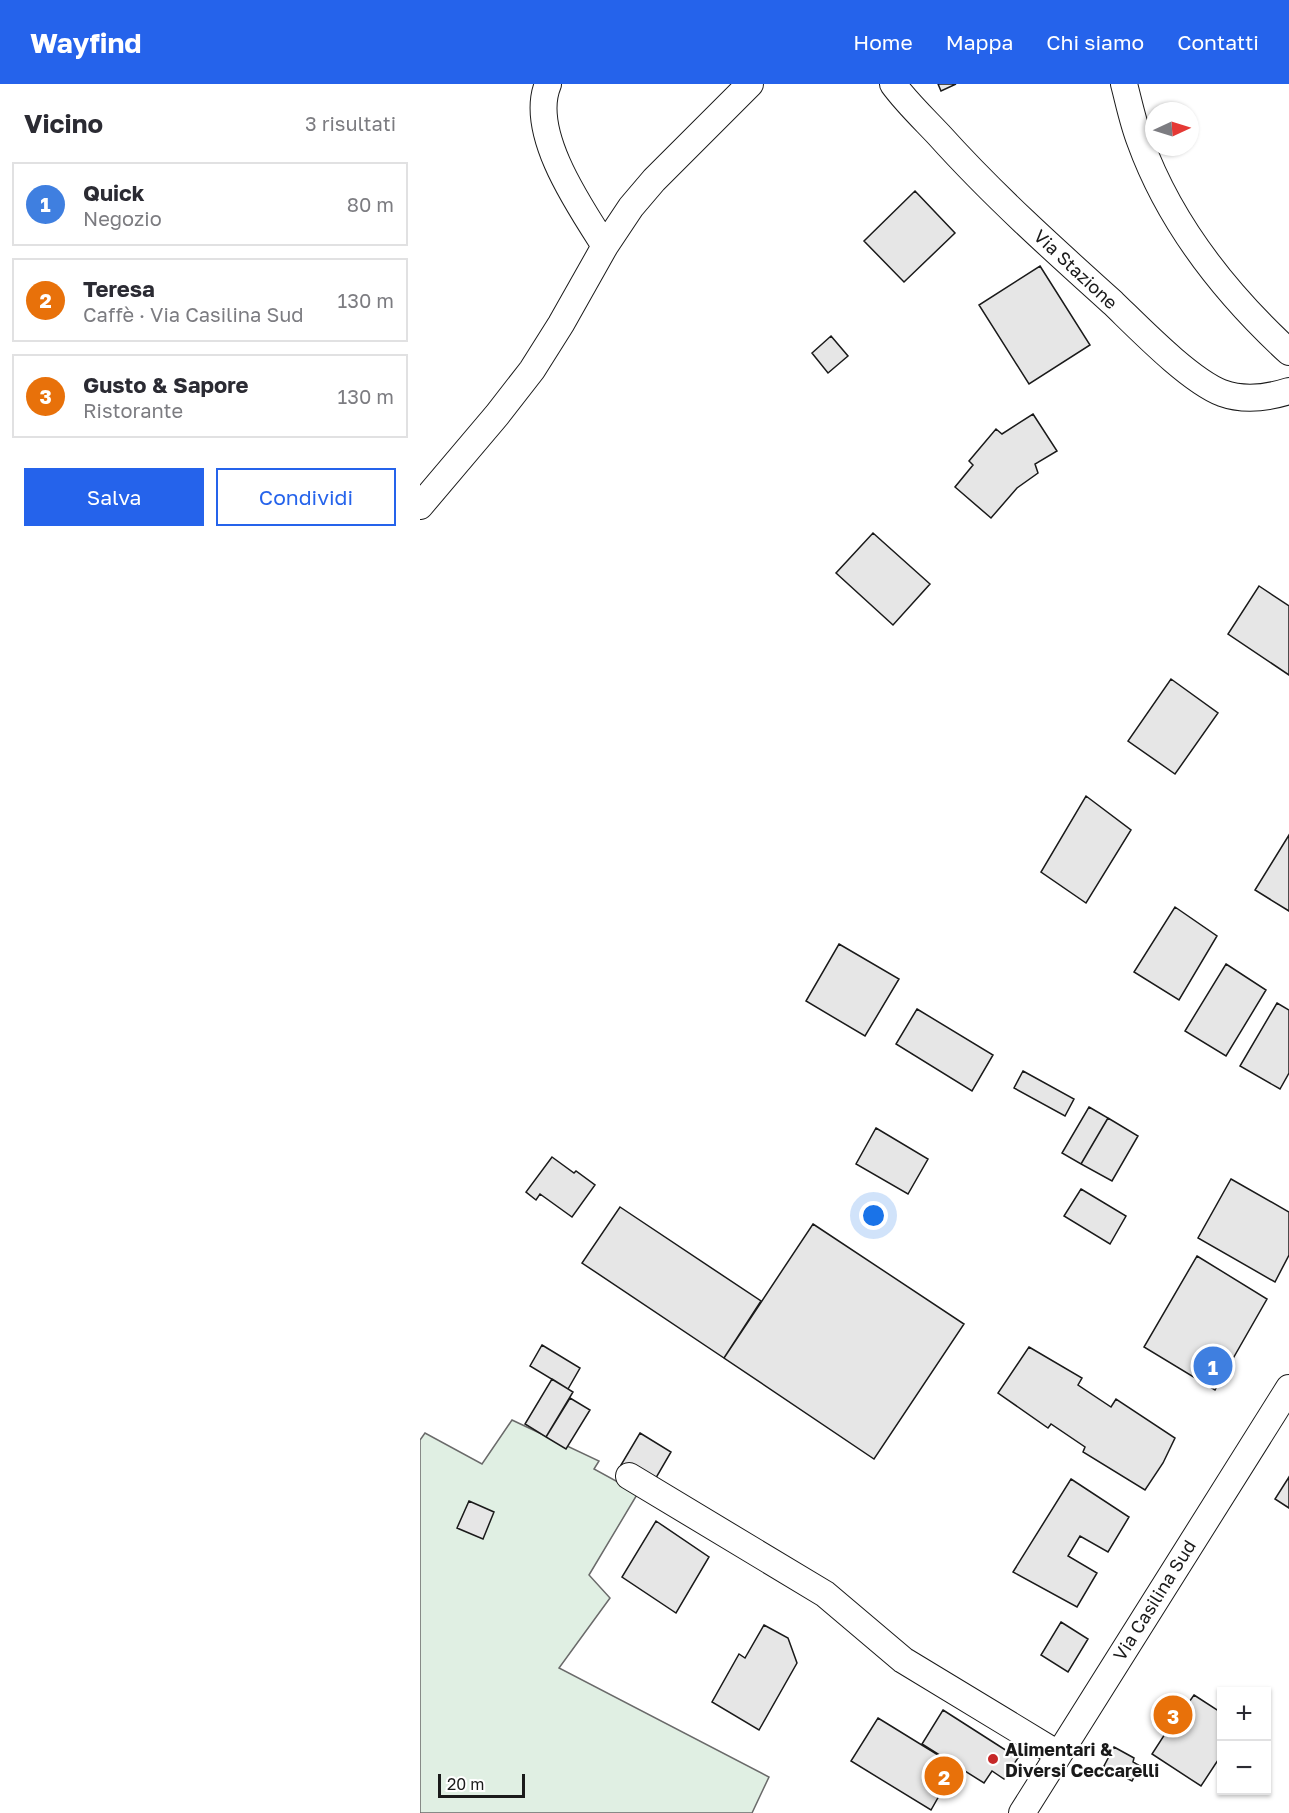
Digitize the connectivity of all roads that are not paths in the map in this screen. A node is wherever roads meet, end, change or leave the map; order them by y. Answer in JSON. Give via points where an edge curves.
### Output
{"nodes":[{"id":1,"x":548,"y":84,"type":"edge"},
{"id":2,"x":750,"y":84,"type":"edge"},
{"id":3,"x":893,"y":84,"type":"edge"},
{"id":4,"x":1124,"y":84,"type":"edge"},
{"id":5,"x":605,"y":246,"type":"junction"},
{"id":6,"x":1289,"y":352,"type":"edge"},
{"id":7,"x":1289,"y":391,"type":"edge"},
{"id":8,"x":420,"y":506,"type":"edge"},
{"id":9,"x":1289,"y":1388,"type":"edge"},
{"id":10,"x":629,"y":1476,"type":"dead end"},
{"id":11,"x":1058,"y":1754,"type":"junction"},
{"id":12,"x":1022,"y":1813,"type":"edge"}],
"edges":[{"from":1,"to":5,"type":"street","via":[[543,113],[548,137],[572,192]]},
{"from":2,"to":5,"type":"street","via":[[654,180]]},
{"from":3,"to":7,"type":"street","name":"Via Stazione","via":[[995,195],[1191,373],[1234,397]]},
{"from":4,"to":6,"type":"street","via":[[1148,160],[1175,216],[1226,288]]},
{"from":5,"to":8,"type":"street","via":[[532,370]]},
{"from":9,"to":11,"type":"street","name":"Via Casilina Sud"},
{"from":10,"to":11,"type":"street","via":[[818,1590],[903,1660]]},
{"from":11,"to":12,"type":"street","name":"Via Casilina Sud"}]}
